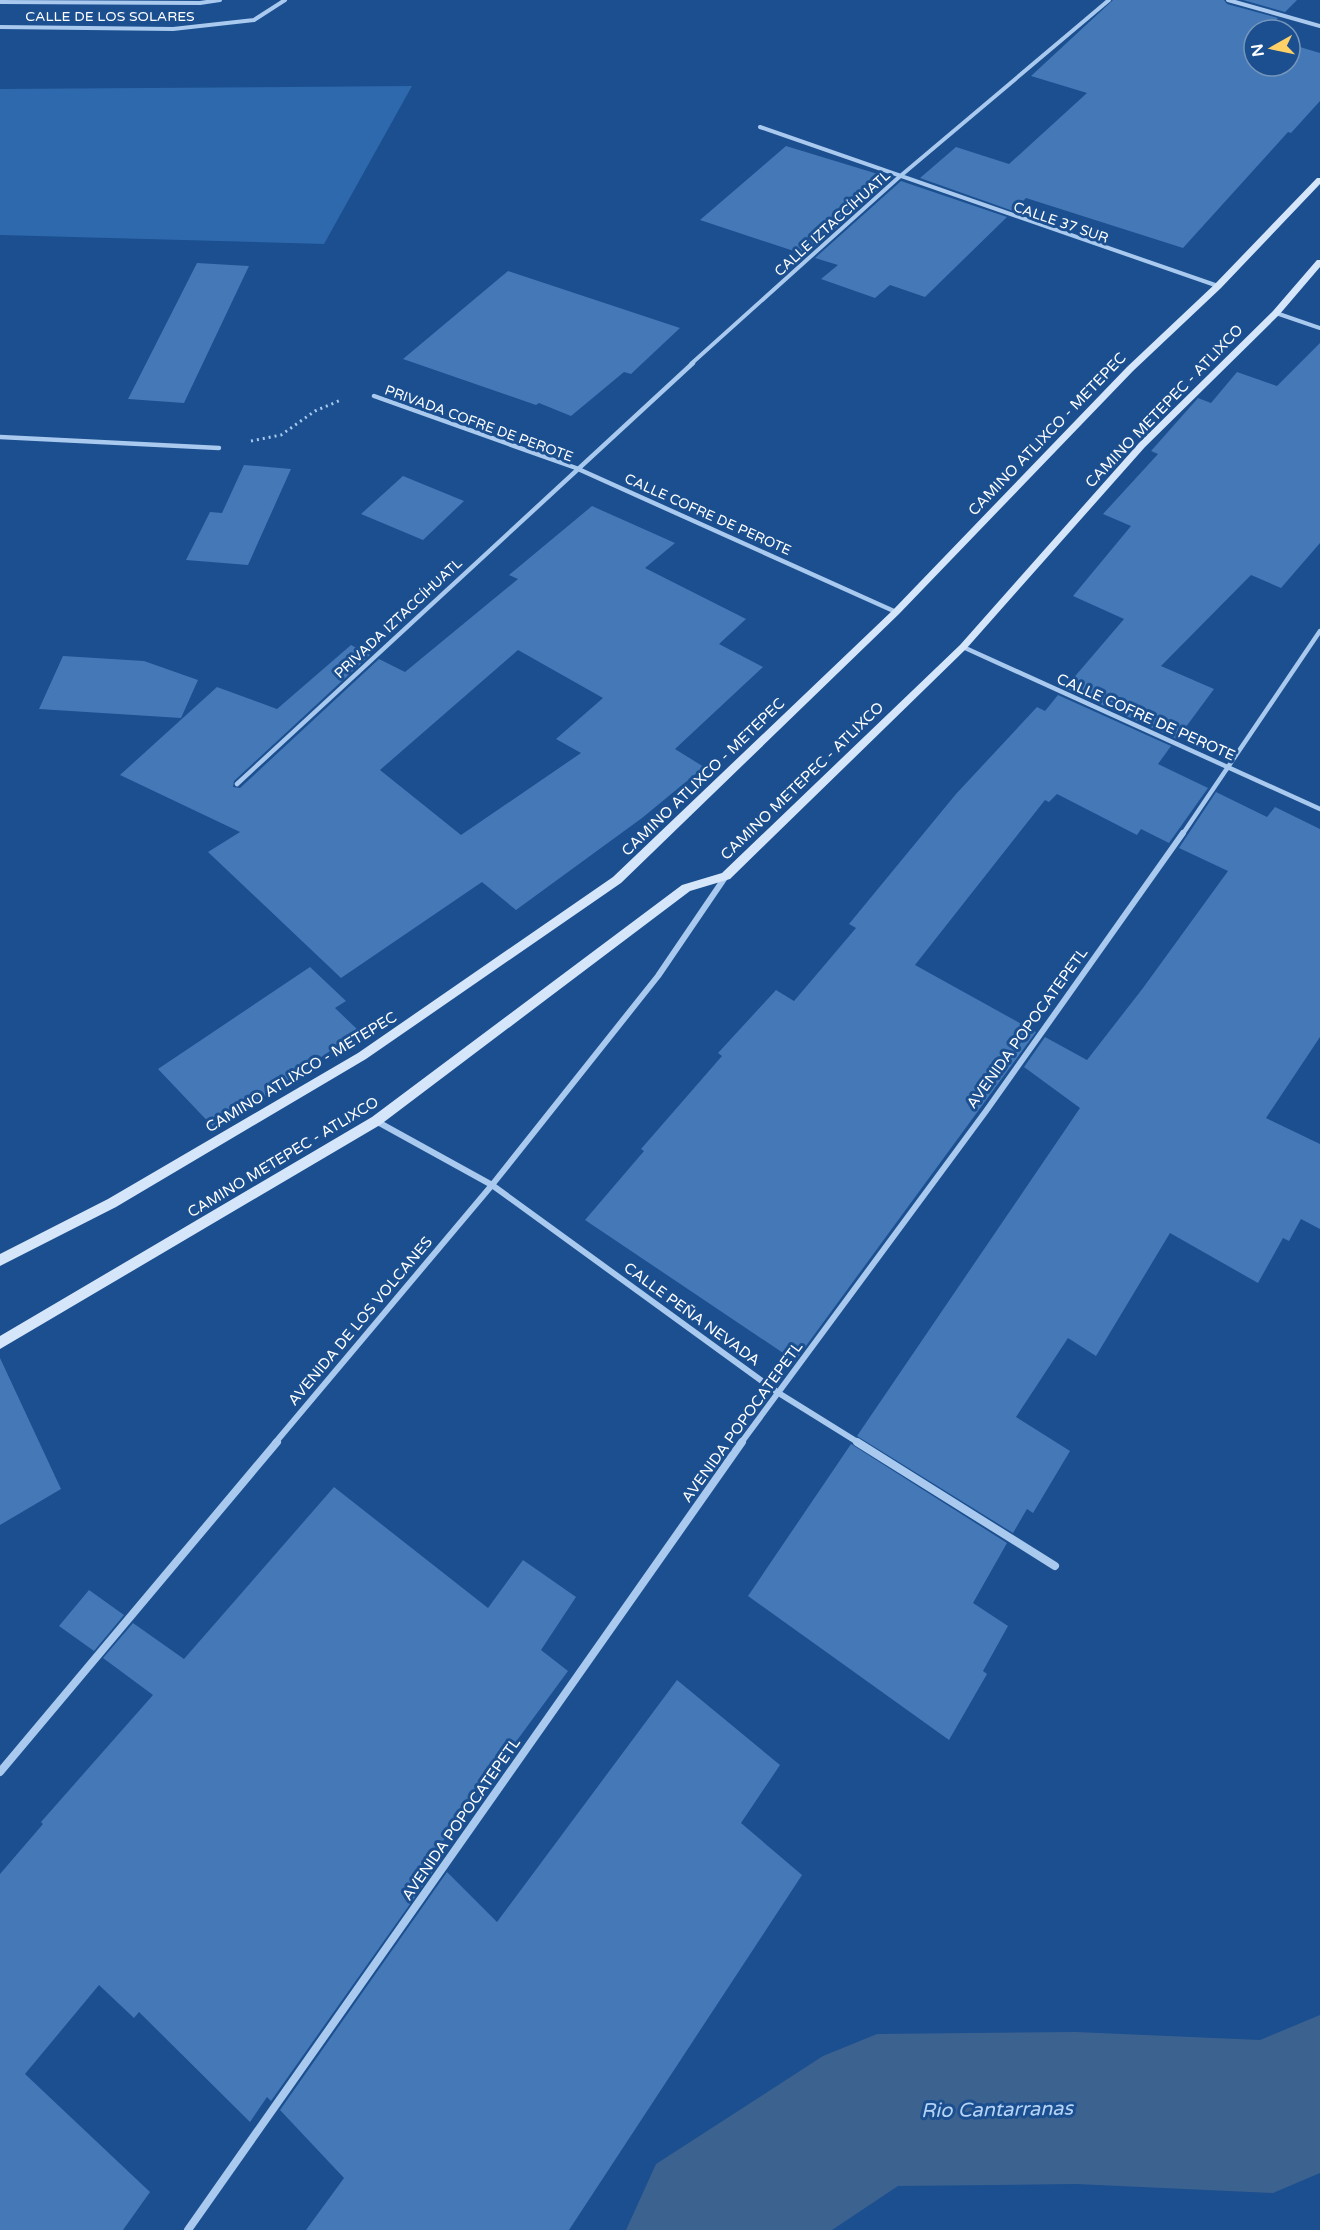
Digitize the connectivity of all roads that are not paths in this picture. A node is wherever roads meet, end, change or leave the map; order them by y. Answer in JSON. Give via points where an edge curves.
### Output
{"nodes":[{"id":1,"x":220,"y":0,"type":"edge"},
{"id":2,"x":285,"y":0,"type":"edge"},
{"id":3,"x":1109,"y":0,"type":"edge"},
{"id":4,"x":1228,"y":0,"type":"edge"},
{"id":5,"x":0,"y":2,"type":"edge"},
{"id":6,"x":1320,"y":26,"type":"edge"},
{"id":7,"x":0,"y":27,"type":"edge"},
{"id":8,"x":760,"y":127,"type":"dead end"},
{"id":9,"x":898,"y":178,"type":"junction"},
{"id":10,"x":1320,"y":180,"type":"edge"},
{"id":11,"x":1320,"y":262,"type":"edge"},
{"id":12,"x":1218,"y":286,"type":"junction"},
{"id":13,"x":1276,"y":313,"type":"junction"},
{"id":14,"x":1320,"y":328,"type":"edge"},
{"id":15,"x":374,"y":396,"type":"road end"},
{"id":16,"x":0,"y":437,"type":"edge"},
{"id":17,"x":219,"y":448,"type":"road end"},
{"id":18,"x":576,"y":468,"type":"junction"},
{"id":19,"x":896,"y":612,"type":"junction"},
{"id":20,"x":1320,"y":631,"type":"edge"},
{"id":21,"x":963,"y":647,"type":"junction"},
{"id":22,"x":1229,"y":768,"type":"junction"},
{"id":23,"x":237,"y":784,"type":"dead end"},
{"id":24,"x":1320,"y":809,"type":"edge"},
{"id":25,"x":726,"y":876,"type":"junction"},
{"id":26,"x":376,"y":1121,"type":"junction"},
{"id":27,"x":492,"y":1185,"type":"junction"},
{"id":28,"x":0,"y":1260,"type":"edge"},
{"id":29,"x":0,"y":1343,"type":"edge"},
{"id":30,"x":777,"y":1392,"type":"junction"},
{"id":31,"x":1055,"y":1566,"type":"dead end"},
{"id":32,"x":0,"y":1772,"type":"edge"},
{"id":33,"x":189,"y":2230,"type":"edge"}],
"edges":[{"from":1,"to":5,"type":"street","name":"CALLE DE LOS SOLARES"},
{"from":2,"to":7,"type":"street","name":"CALLE DE LOS SOLARES","via":[[254,20],[173,29]]},
{"from":3,"to":9,"type":"street","name":"CALLE IZTACCÍHUATL"},
{"from":4,"to":6,"type":"street"},
{"from":8,"to":9,"type":"street","name":"CALLE 37 SUR"},
{"from":9,"to":12,"type":"street","name":"CALLE 37 SUR"},
{"from":9,"to":18,"type":"street","name":"CALLE IZTACCÍHUATL"},
{"from":10,"to":12,"type":"main road","name":"CAMINO ATLIXCO - METEPEC"},
{"from":11,"to":13,"type":"main road","name":"CAMINO METEPEC - ATLIXCO"},
{"from":12,"to":19,"type":"main road","name":"CAMINO ATLIXCO - METEPEC","via":[[1130,369]]},
{"from":13,"to":14,"type":"street"},
{"from":13,"to":21,"type":"main road","name":"CAMINO METEPEC - ATLIXCO","via":[[1142,445]]},
{"from":15,"to":18,"type":"street","name":"PRIVADA COFRE DE PEROTE"},
{"from":16,"to":17,"type":"street"},
{"from":18,"to":19,"type":"street","name":"CALLE COFRE DE PEROTE"},
{"from":18,"to":23,"type":"street","name":"PRIVADA IZTACCÍHUATL"},
{"from":19,"to":28,"type":"main road","name":"CAMINO ATLIXCO - METEPEC","via":[[617,880],[362,1056],[112,1203]]},
{"from":20,"to":22,"type":"street","name":"AVENIDA POPOCATEPETL"},
{"from":21,"to":22,"type":"street","name":"CALLE COFRE DE PEROTE"},
{"from":21,"to":25,"type":"main road","name":"CAMINO METEPEC - ATLIXCO"},
{"from":22,"to":24,"type":"street","name":"CALLE COFRE DE PEROTE"},
{"from":22,"to":30,"type":"street","name":"AVENIDA POPOCATEPETL","via":[[880,1256]]},
{"from":25,"to":26,"type":"main road","name":"CAMINO METEPEC - ATLIXCO","via":[[686,888]]},
{"from":25,"to":27,"type":"street","name":"AVENIDA DE LOS VOLCANES","via":[[658,976]]},
{"from":26,"to":27,"type":"street","name":"CALLE PEÑA NEVADA"},
{"from":26,"to":29,"type":"main road","name":"CAMINO METEPEC - ATLIXCO"},
{"from":27,"to":30,"type":"street","name":"CALLE PEÑA NEVADA"},
{"from":27,"to":32,"type":"street","name":"AVENIDA DE LOS VOLCANES"},
{"from":30,"to":31,"type":"street","name":"CALLE PEÑA NEVADA"},
{"from":30,"to":33,"type":"street","name":"AVENIDA POPOCATEPETL"}]}
